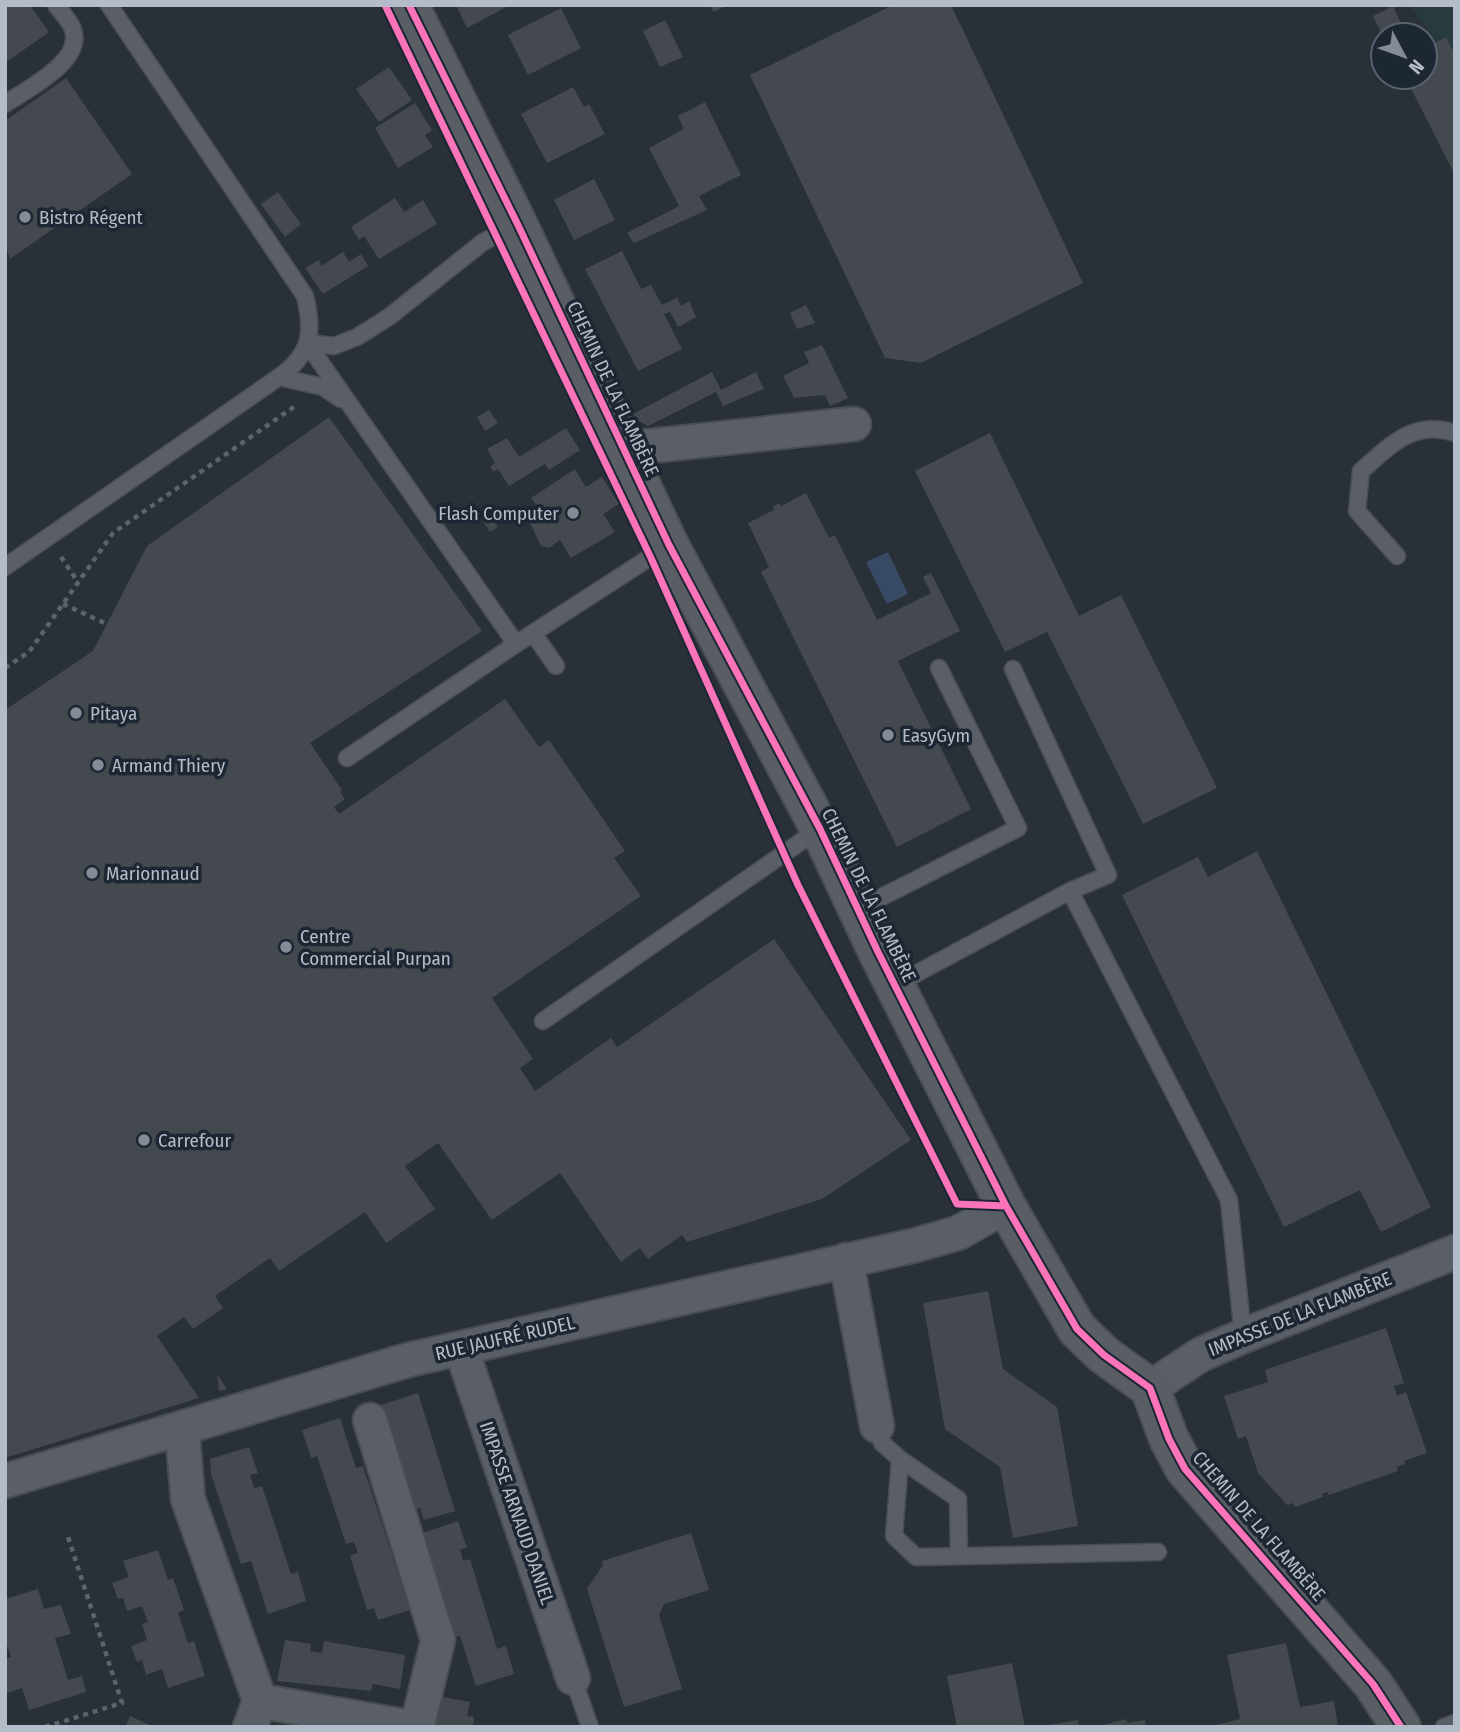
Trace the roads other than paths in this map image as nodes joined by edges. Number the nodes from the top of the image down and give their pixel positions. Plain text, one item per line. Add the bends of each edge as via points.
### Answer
1 (56, 5) edge
2 (109, 5) edge
3 (409, 5) edge
4 (5, 104) edge
5 (518, 225) junction
6 (307, 343) junction
7 (279, 377) junction
8 (348, 404) junction
9 (853, 424) dead end
10 (1455, 433) edge
11 (623, 449) junction
12 (669, 545) junction
13 (1397, 556) dead end
14 (5, 567) edge
15 (533, 633) junction
16 (516, 644) junction
17 (556, 666) dead end
18 (939, 668) dead end
19 (1013, 668) dead end
20 (347, 758) dead end
21 (820, 829) junction
22 (1070, 891) junction
23 (857, 909) junction
24 (895, 985) junction
25 (543, 1021) dead end
26 (1006, 1206) junction
27 (1455, 1252) edge
28 (846, 1260) junction
29 (1243, 1336) junction
30 (461, 1348) junction
31 (1150, 1388) junction
32 (370, 1420) dead end
33 (877, 1426) joint
34 (182, 1428) junction
35 (900, 1459) junction
36 (5, 1481) edge
37 (1157, 1552) dead end
38 (959, 1556) junction
39 (573, 1678) joint
40 (255, 1714) edge
41 (1455, 1723) edge
42 (409, 1727) edge
43 (417, 1727) edge
44 (590, 1727) edge
45 (1401, 1727) edge
46 (1444, 1727) edge

1 - 4 lane via 73,29 75,43 69,58
2 - 6 lane via 305,296 311,322
3 - 5 street, CHEMIN DE LA FLAMBÈRE
5 - 6 lane via 483,242 357,337 334,346
5 - 11 street, CHEMIN DE LA FLAMBÈRE
6 - 7 lane via 297,364
6 - 8 lane
7 - 8 lane via 323,387
7 - 14 lane
8 - 16 lane
9 - 11 street
10 - 13 lane via 1405,433 1361,471 1357,511
11 - 12 street, CHEMIN DE LA FLAMBÈRE
12 - 15 lane
12 - 21 street, CHEMIN DE LA FLAMBÈRE
15 - 16 lane
15 - 17 lane
16 - 20 lane
18 - 23 lane via 1018,828
19 - 22 lane via 1108,875
21 - 23 street, CHEMIN DE LA FLAMBÈRE
21 - 25 lane
22 - 24 lane
22 - 29 lane via 1229,1200
23 - 24 street, CHEMIN DE LA FLAMBÈRE
24 - 26 street, CHEMIN DE LA FLAMBÈRE
26 - 28 street, RUE JAUFRÉ RUDEL via 958,1233
26 - 31 street, CHEMIN DE LA FLAMBÈRE via 1077,1329
27 - 29 street, IMPASSE DE LA FLAMBÈRE
28 - 30 street, RUE JAUFRÉ RUDEL
28 - 33 street
29 - 31 street, IMPASSE DE LA FLAMBÈRE via 1200,1355
30 - 34 street, RUE JAUFRÉ RUDEL
30 - 39 street, IMPASSE ARNAUD DANIEL
31 - 45 street, CHEMIN DE LA FLAMBÈRE via 1185,1469 1373,1684
32 - 43 street via 439,1640
33 - 35 lane via 882,1443
34 - 36 street, RUE JAUFRÉ RUDEL
34 - 40 street via 188,1499
35 - 38 lane via 958,1499
35 - 38 lane via 894,1535 916,1557
37 - 38 lane
39 - 44 lane
40 - 42 street
41 - 46 lane

